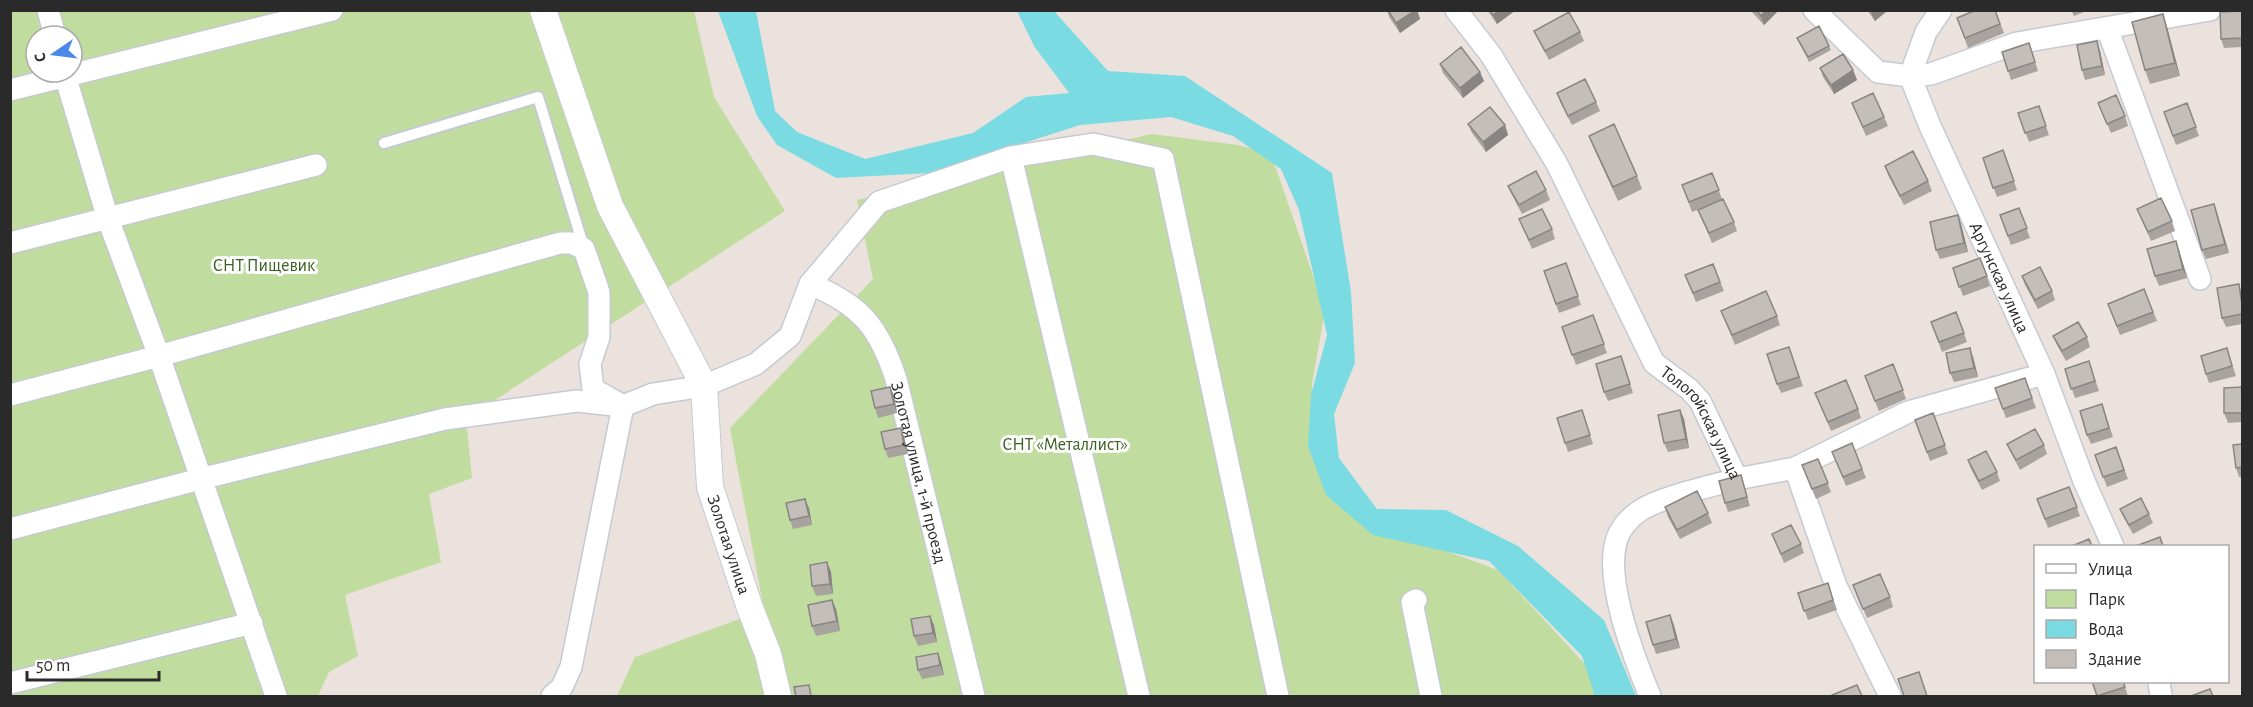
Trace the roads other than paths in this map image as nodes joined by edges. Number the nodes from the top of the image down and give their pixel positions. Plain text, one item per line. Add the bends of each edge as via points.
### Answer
1 (332, 10) edge
2 (543, 10) edge
3 (1456, 10) edge
4 (1814, 10) edge
5 (1941, 10) edge
6 (2210, 10) edge
7 (2107, 28) junction
8 (84, 69) edge
9 (1910, 76) junction
10 (31, 84) edge
11 (68, 84) edge
12 (10, 90) edge
13 (384, 143) dead end
14 (1011, 157) junction
15 (316, 165) dead end
16 (108, 219) junction
17 (10, 243) edge
18 (585, 249) junction
19 (2200, 279) dead end
20 (810, 284) junction
21 (159, 356) junction
22 (2044, 374) junction
23 (704, 386) junction
24 (10, 395) edge
25 (623, 405) junction
26 (1795, 468) junction
27 (200, 479) junction
28 (1737, 479) junction
29 (10, 529) edge
30 (2113, 545) edge
31 (1416, 600) dead end
32 (252, 623) junction
33 (10, 683) edge
34 (276, 696) edge
35 (552, 696) edge
36 (778, 696) edge
37 (974, 696) edge
38 (1139, 696) edge
39 (1278, 696) edge
40 (1431, 696) edge
41 (1650, 696) edge
42 (1890, 696) edge

1 - 8 street
2 - 23 street via 610,206
3 - 28 street, Тологойская улица via 1491,56 1557,164 1654,363 1700,401
4 - 9 street via 1878,72
5 - 9 street via 1926,32
6 - 7 street
7 - 9 street via 2017,43 1931,74
7 - 19 street
9 - 22 street, Аргунская улица
10 - 12 street
11 - 16 street
13 - 18 lane via 538,97
14 - 20 street via 879,202
14 - 38 street
14 - 39 street via 1094,144 1163,159
15 - 16 street
16 - 17 street
16 - 21 street
18 - 21 street via 560,243
18 - 25 street via 599,292 599,337 590,364 593,389
20 - 23 street via 790,336 756,364
20 - 37 street, Золотая улица, 1-й проезд via 852,306 886,348
21 - 24 street
21 - 27 street
22 - 26 street, Тологойская улица via 1908,411
22 - 30 street, Аргунская улица
23 - 25 street via 653,394
23 - 36 street, Золотая улица via 710,488 768,654
25 - 27 street via 577,401 445,419
25 - 35 street via 571,667 562,687
26 - 28 street, Тологойская улица
26 - 42 street via 1836,586
27 - 29 street
27 - 32 street
28 - 41 street via 1643,508 1628,520 1616,541 1615,587 1637,666
31 - 40 street via 1412,602
32 - 33 street
32 - 34 street

